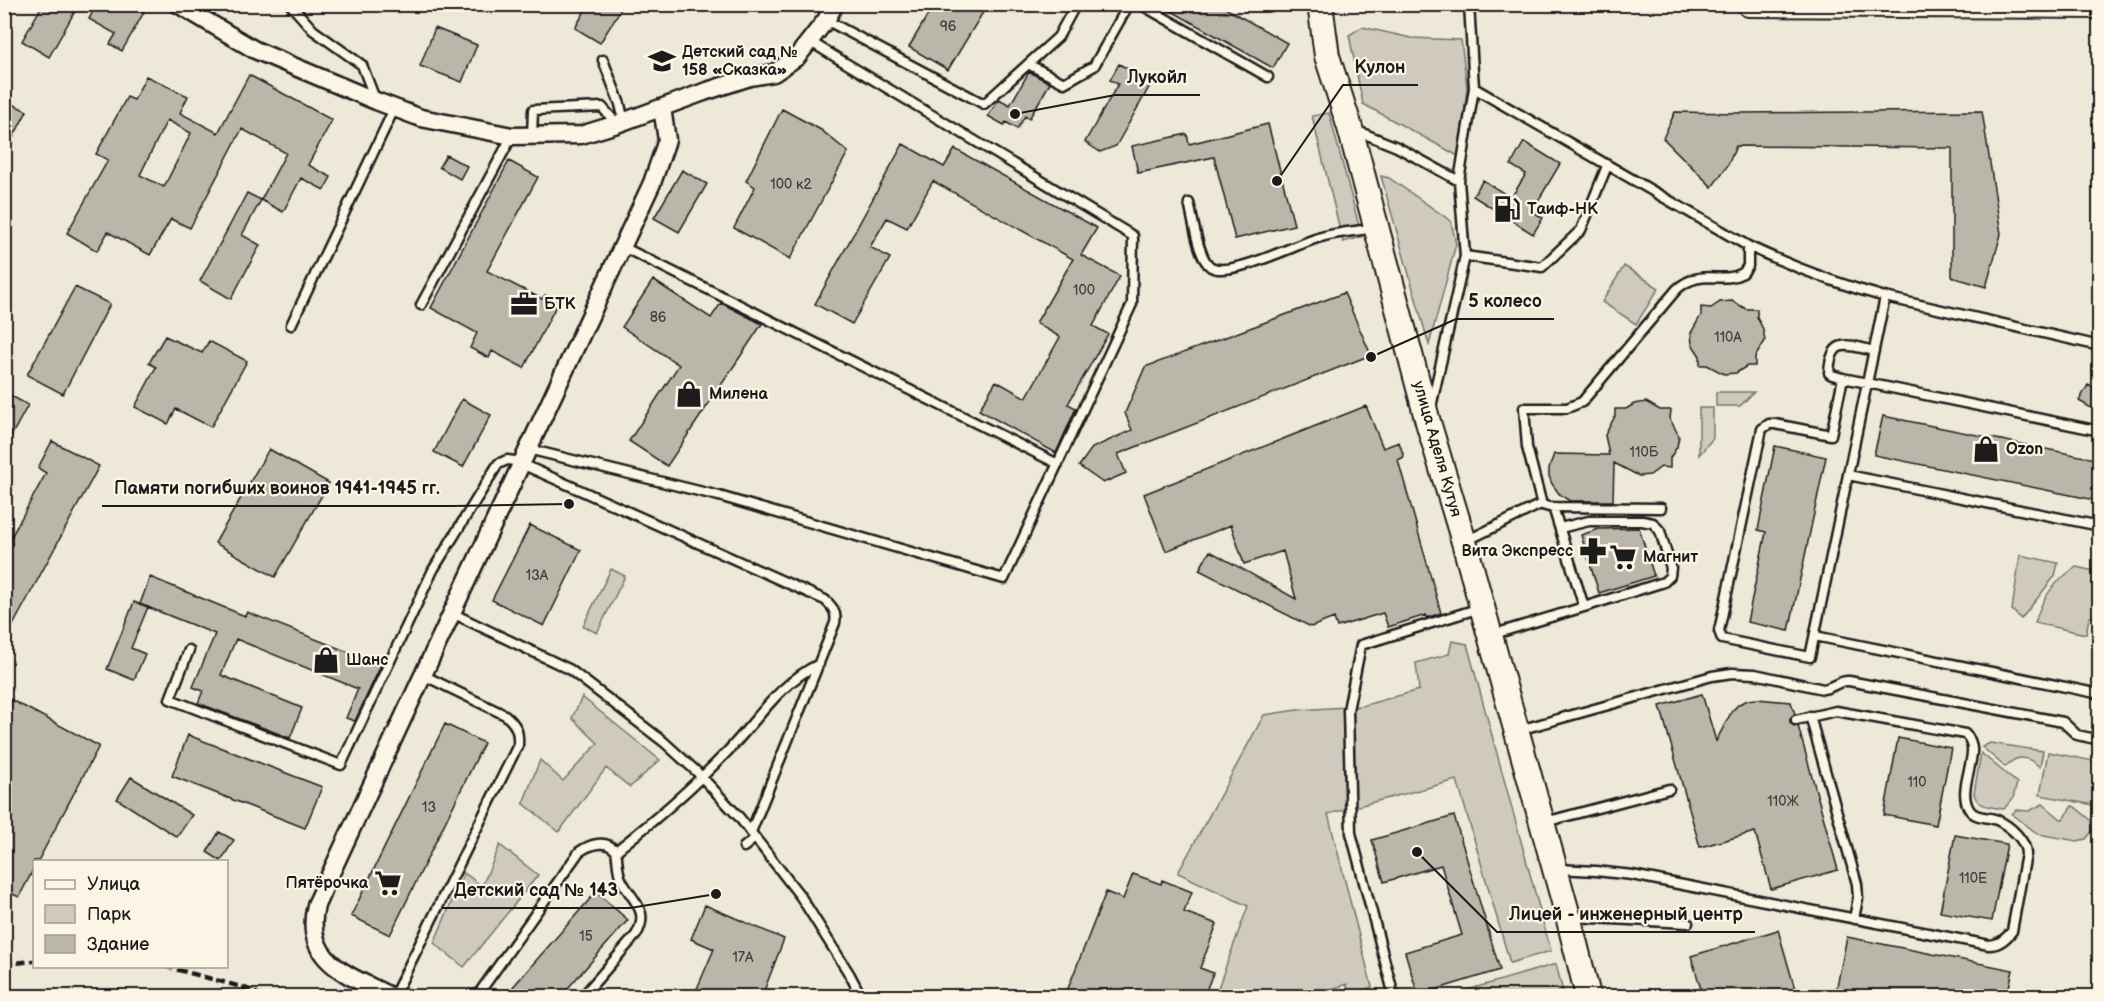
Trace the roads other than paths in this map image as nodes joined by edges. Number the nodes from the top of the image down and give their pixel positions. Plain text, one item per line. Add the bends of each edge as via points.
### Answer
1 (178, 4) edge
2 (290, 4) edge
3 (835, 4) edge
4 (1076, 4) edge
5 (1129, 4) edge
6 (1140, 4) edge
7 (1320, 4) edge
8 (1469, 4) edge
9 (1749, 4) edge
10 (1792, 5) edge
11 (2100, 6) edge
12 (826, 20) junction
13 (809, 41) junction
14 (603, 60) dead end
15 (1028, 64) junction
16 (1268, 77) dead end
17 (1474, 88) junction
18 (376, 101) junction
19 (395, 107) junction
20 (662, 108) junction
21 (621, 123) junction
22 (1350, 128) junction
23 (512, 136) junction
24 (532, 136) junction
25 (1607, 166) junction
26 (1459, 181) junction
27 (1189, 203) dead end
28 (1376, 228) junction
29 (1748, 246) junction
30 (623, 247) junction
31 (1465, 256) junction
32 (1885, 297) junction
33 (421, 305) dead end
34 (291, 325) dead end
35 (2100, 346) edge
36 (1874, 351) junction
37 (1843, 378) junction
38 (1867, 383) junction
39 (1428, 422) junction
40 (2100, 431) edge
41 (525, 457) junction
42 (1058, 464) junction
43 (1848, 475) junction
44 (1542, 504) junction
45 (1553, 507) junction
46 (1661, 508) dead end
47 (2100, 526) edge
48 (1560, 528) junction
49 (1464, 542) junction
50 (1584, 607) junction
51 (1481, 608) junction
52 (452, 613) junction
53 (1489, 636) junction
54 (1815, 636) junction
55 (189, 650) dead end
56 (819, 664) junction
57 (423, 675) junction
58 (2100, 694) edge
59 (1810, 716) junction
60 (1796, 720) dead end
61 (1515, 731) junction
62 (2100, 740) edge
63 (703, 777) junction
64 (1670, 789) dead end
65 (1542, 822) junction
66 (753, 835) junction
67 (744, 847) dead end
68 (616, 851) junction
69 (1555, 869) junction
70 (1568, 916) junction
71 (1854, 919) junction
72 (1689, 923) dead end
73 (392, 996) edge
74 (477, 996) edge
75 (583, 996) edge
76 (861, 996) edge
77 (1394, 996) edge
78 (1588, 996) edge

1 - 18 street via 255,50
2 - 18 lane via 314,30 362,64
3 - 12 street
4 - 15 lane via 1058,37
5 - 15 lane via 1094,66 1064,83
6 - 16 lane
7 - 22 street, улица Аделя Кутуя via 1327,56
8 - 17 lane
9 - 10 street
10 - 11 street
12 - 13 street
12 - 15 lane via 984,104
13 - 20 street via 797,57 774,73 750,77
13 - 42 lane via 1133,236 1132,304
14 - 21 lane
17 - 25 lane
17 - 26 lane
18 - 19 street
19 - 23 street via 421,118
19 - 34 lane
20 - 21 street
20 - 30 street via 667,140
21 - 24 street via 581,135
21 - 24 lane via 602,107 533,110
22 - 26 lane via 1397,147
22 - 28 street, улица Аделя Кутуя
23 - 24 street
23 - 33 lane
25 - 29 lane
25 - 31 lane via 1581,230 1542,267
26 - 31 lane
27 - 28 lane via 1203,258 1211,267 1221,269 1237,268 1321,236
28 - 39 street, улица Аделя Кутуя
29 - 32 lane via 1822,278
29 - 44 lane via 1748,266 1743,273 1698,277 1683,284 1582,402 1567,408 1524,408 1527,447
30 - 41 street
30 - 42 lane
31 - 39 lane
32 - 35 lane
32 - 36 lane
36 - 37 lane via 1838,347 1829,372
36 - 38 lane
37 - 38 lane
37 - 54 lane via 1831,435 1775,424 1762,429 1719,631 1724,639 1810,657
38 - 40 lane
38 - 43 lane
39 - 49 street, улица Аделя Кутуя
41 - 42 lane via 719,496 1004,579
41 - 52 street
41 - 55 lane via 498,464 440,557 341,765 170,699
41 - 56 lane via 825,600 836,618
43 - 47 lane
43 - 54 lane
44 - 45 lane
44 - 49 lane
45 - 46 lane
45 - 48 lane
48 - 50 lane
48 - 50 lane via 1589,521 1648,521 1656,526 1663,540 1671,572 1664,582
49 - 51 street, улица Аделя Кутуя
50 - 53 lane
51 - 53 street, улица Аделя Кутуя
51 - 77 lane via 1361,645 1348,711 1352,833
52 - 57 street
52 - 63 lane via 569,669
53 - 61 street, улица Аделя Кутуя
54 - 58 lane
56 - 63 lane via 790,681
56 - 66 lane
57 - 73 street via 316,905 313,919 313,935 326,960
57 - 73 lane via 505,715 519,735 518,744
59 - 60 lane
59 - 71 lane via 1857,884
59 - 71 lane via 1836,711 1965,734 1972,746 1965,791 1967,805 1974,815 2006,825 2026,849 2012,931 1995,945
61 - 62 lane via 1705,678 1744,673 1823,689 1849,681 2063,722 2077,735
61 - 65 street, улица Аделя Кутуя
63 - 66 lane
63 - 68 lane
64 - 65 lane
65 - 69 street, улица Аделя Кутуя
66 - 67 lane
66 - 76 lane via 806,906
68 - 74 lane via 612,846 594,844 579,852
68 - 75 lane via 620,878 641,913 641,927
69 - 70 street, улица Аделя Кутуя
69 - 71 lane via 1619,873
70 - 72 lane
70 - 78 street, улица Аделя Кутуя

